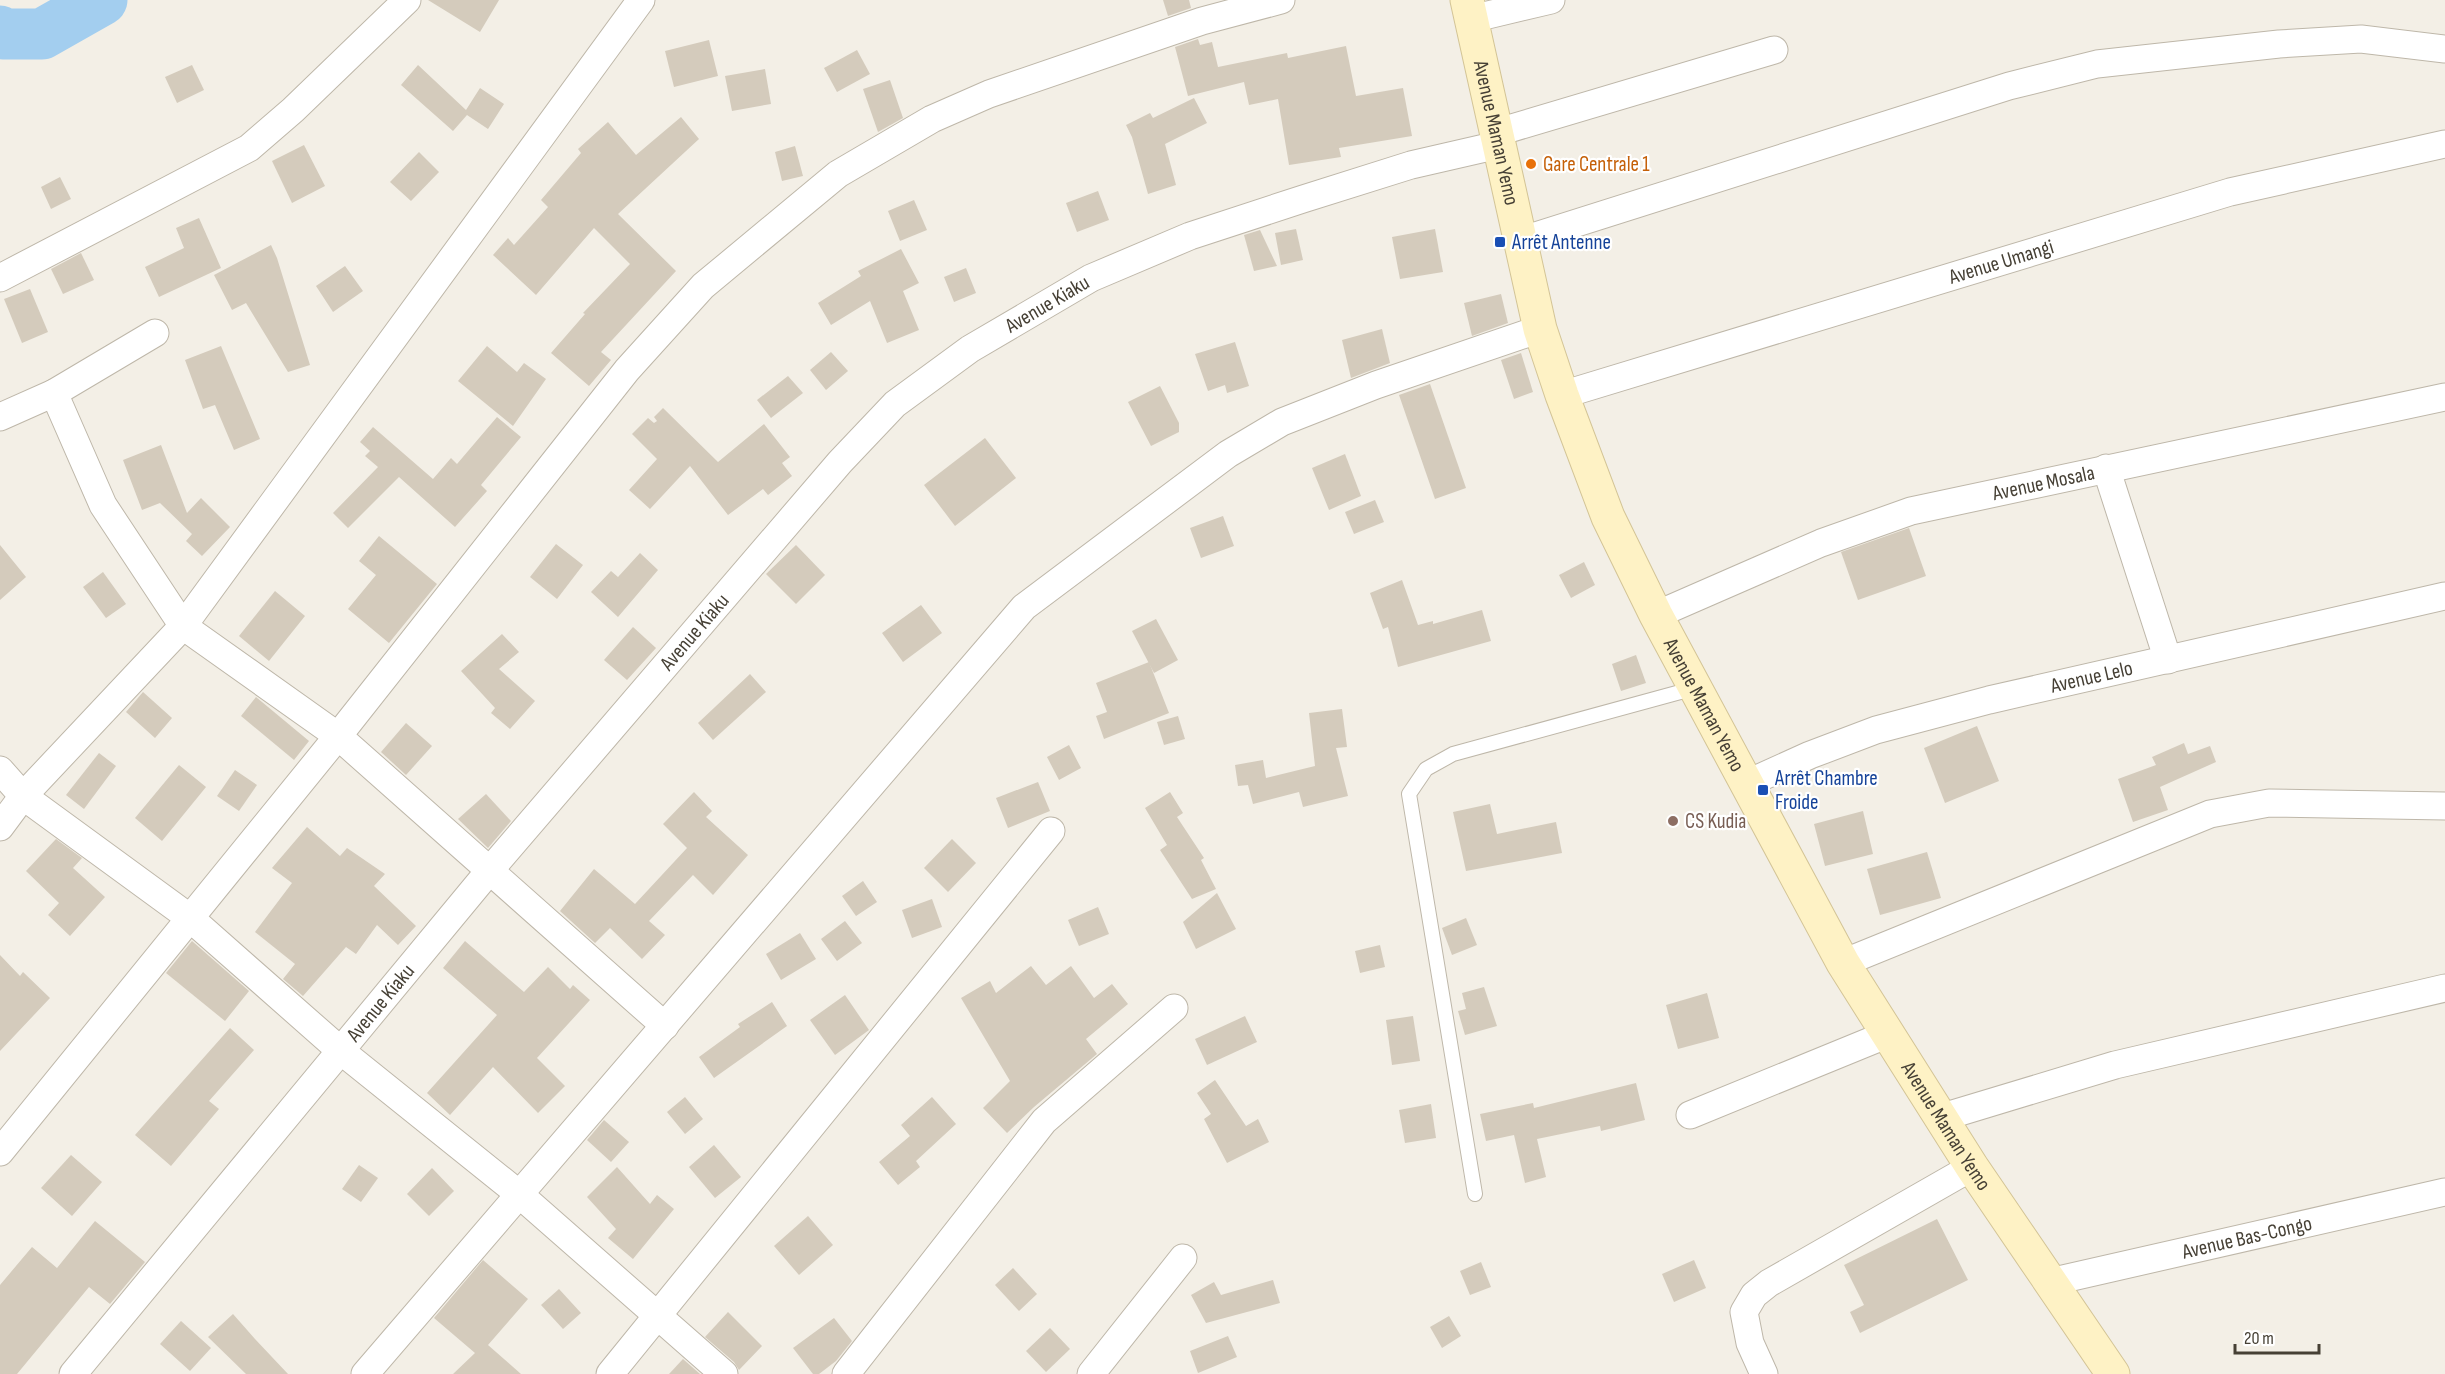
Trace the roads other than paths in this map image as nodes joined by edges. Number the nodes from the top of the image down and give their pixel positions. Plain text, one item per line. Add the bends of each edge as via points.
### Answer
1 (407, 0) edge
2 (641, 0) edge
3 (1281, 0) edge
4 (1551, 0) edge
5 (1469, 10) edge
6 (2445, 49) edge
7 (1774, 50) dead end
8 (1496, 139) junction
9 (2445, 144) edge
10 (1520, 241) junction
11 (0, 278) edge
12 (1540, 329) junction
13 (155, 333) dead end
14 (54, 393) junction
15 (1562, 395) junction
16 (2445, 397) edge
17 (0, 417) edge
18 (2106, 468) junction
19 (2445, 596) edge
20 (1656, 615) junction
21 (183, 626) junction
22 (2168, 660) junction
23 (1695, 688) junction
24 (338, 736) junction
25 (0, 770) edge
26 (1746, 784) junction
27 (23, 796) junction
28 (2445, 806) edge
29 (0, 826) edge
30 (1051, 831) dead end
31 (490, 870) junction
32 (190, 918) junction
33 (1843, 963) junction
34 (2445, 988) edge
35 (1174, 1008) dead end
36 (665, 1026) junction
37 (1888, 1034) junction
38 (341, 1051) junction
39 (1690, 1115) dead end
40 (1943, 1117) junction
41 (0, 1152) edge
42 (1972, 1167) junction
43 (2445, 1192) edge
44 (519, 1194) junction
45 (1475, 1194) dead end
46 (1183, 1258) dead end
47 (2050, 1282) junction
48 (657, 1317) junction
49 (73, 1374) edge
50 (365, 1374) edge
51 (610, 1374) edge
52 (724, 1374) edge
53 (846, 1374) edge
54 (1091, 1374) edge
55 (1764, 1374) edge
56 (2113, 1374) edge

1 - 11 street via 249,148
2 - 21 street
3 - 24 street via 1202,21 989,94 932,119 838,174 703,286 627,370
4 - 5 street
5 - 8 street, Avenue Maman Yemo
6 - 10 street via 2361,39 2097,64 2009,86
7 - 8 street, Avenue Kiaku
8 - 10 street, Avenue Maman Yemo
8 - 31 street, Avenue Kiaku via 1191,236 1091,278 970,350 895,404 840,462
9 - 15 street, Avenue Umangi via 2230,192
10 - 12 street, Avenue Maman Yemo
12 - 15 street, Avenue Maman Yemo
12 - 36 street via 1282,422 1228,454 1024,607
13 - 14 street
14 - 17 street
14 - 21 street via 103,505
15 - 20 street, Avenue Maman Yemo via 1608,518
16 - 18 street, Avenue Mosala
18 - 20 street, Avenue Mosala via 1911,511 1821,543
18 - 22 street
19 - 22 street, Avenue Lelo
20 - 23 street, Avenue Maman Yemo
21 - 24 street
21 - 27 street
22 - 26 street, Avenue Lelo via 1876,730
23 - 26 street, Avenue Maman Yemo
23 - 45 lane via 1453,753 1426,769 1409,794
24 - 31 street
24 - 32 street
25 - 27 street
26 - 33 street, Avenue Maman Yemo
27 - 29 street
27 - 32 street
28 - 33 street via 2269,803 2210,814
30 - 48 street
31 - 36 street
31 - 38 street, Avenue Kiaku
32 - 38 street
32 - 41 street
33 - 37 street, Avenue Maman Yemo
34 - 40 street via 2115,1065
35 - 53 street via 1044,1121
36 - 44 street
37 - 39 street
37 - 40 street, Avenue Maman Yemo
38 - 44 street
38 - 49 street, Avenue Kiaku
40 - 42 street, Avenue Maman Yemo
42 - 47 street, Avenue Maman Yemo
42 - 55 street via 1754,1295 1744,1312 1750,1343
43 - 47 street, Avenue Bas-Congo
44 - 48 street
44 - 50 street
46 - 54 street
47 - 56 street, Avenue Maman Yemo
48 - 51 street
48 - 52 street

